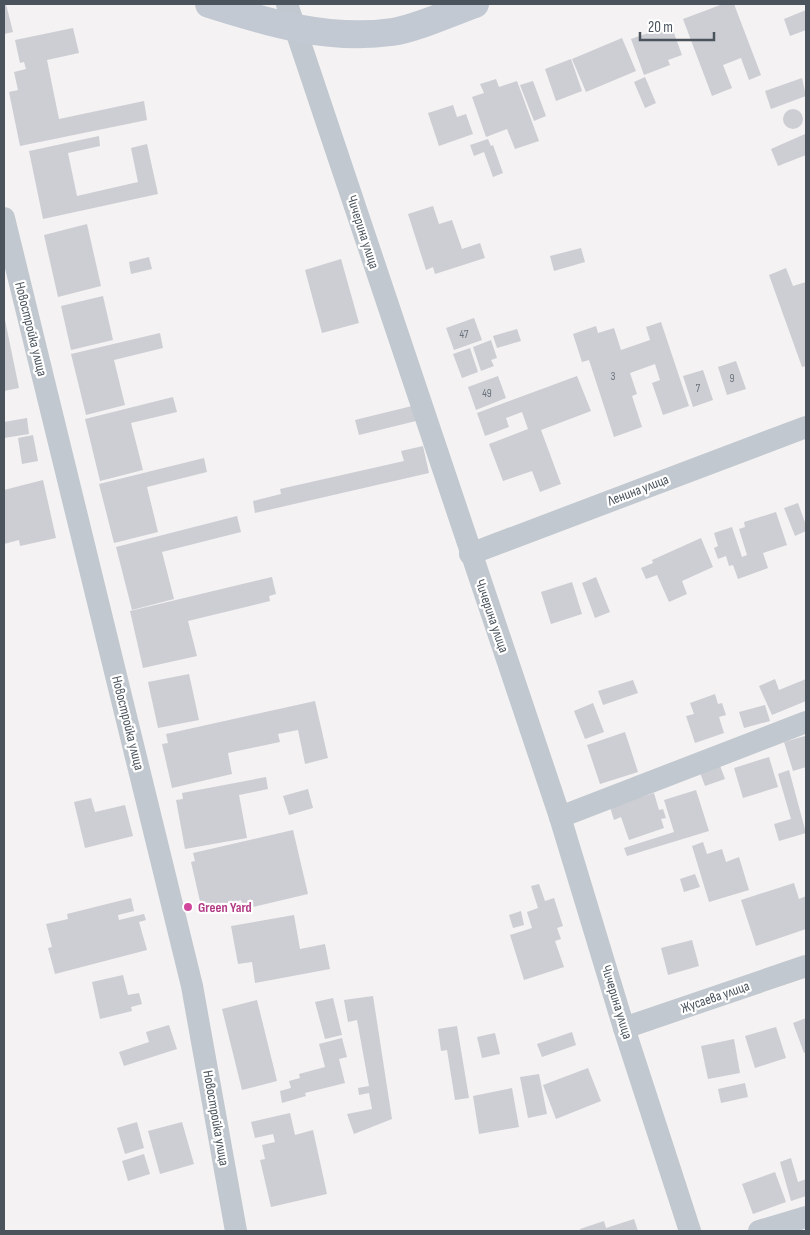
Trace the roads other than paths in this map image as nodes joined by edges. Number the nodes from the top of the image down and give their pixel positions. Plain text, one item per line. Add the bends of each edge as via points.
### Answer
1 (210, 4) edge
2 (475, 4) edge
3 (291, 16) edge
4 (4, 218) edge
5 (806, 427) edge
6 (470, 554) junction
7 (806, 722) edge
8 (560, 817) junction
9 (806, 966) edge
10 (624, 1028) junction
11 (806, 1217) edge
12 (236, 1231) edge
13 (690, 1231) edge
14 (759, 1231) edge

1 - 3 street via 271,23
2 - 3 street via 393,32 327,34
3 - 6 street, Чичерина улица
4 - 12 street, Новостройка улица via 192,986
5 - 6 street, Ленина улица
6 - 8 street, Чичерина улица
7 - 8 street
8 - 10 street, Чичерина улица
9 - 10 street, Жусаева улица
10 - 13 street, Чичерина улица
11 - 14 street

